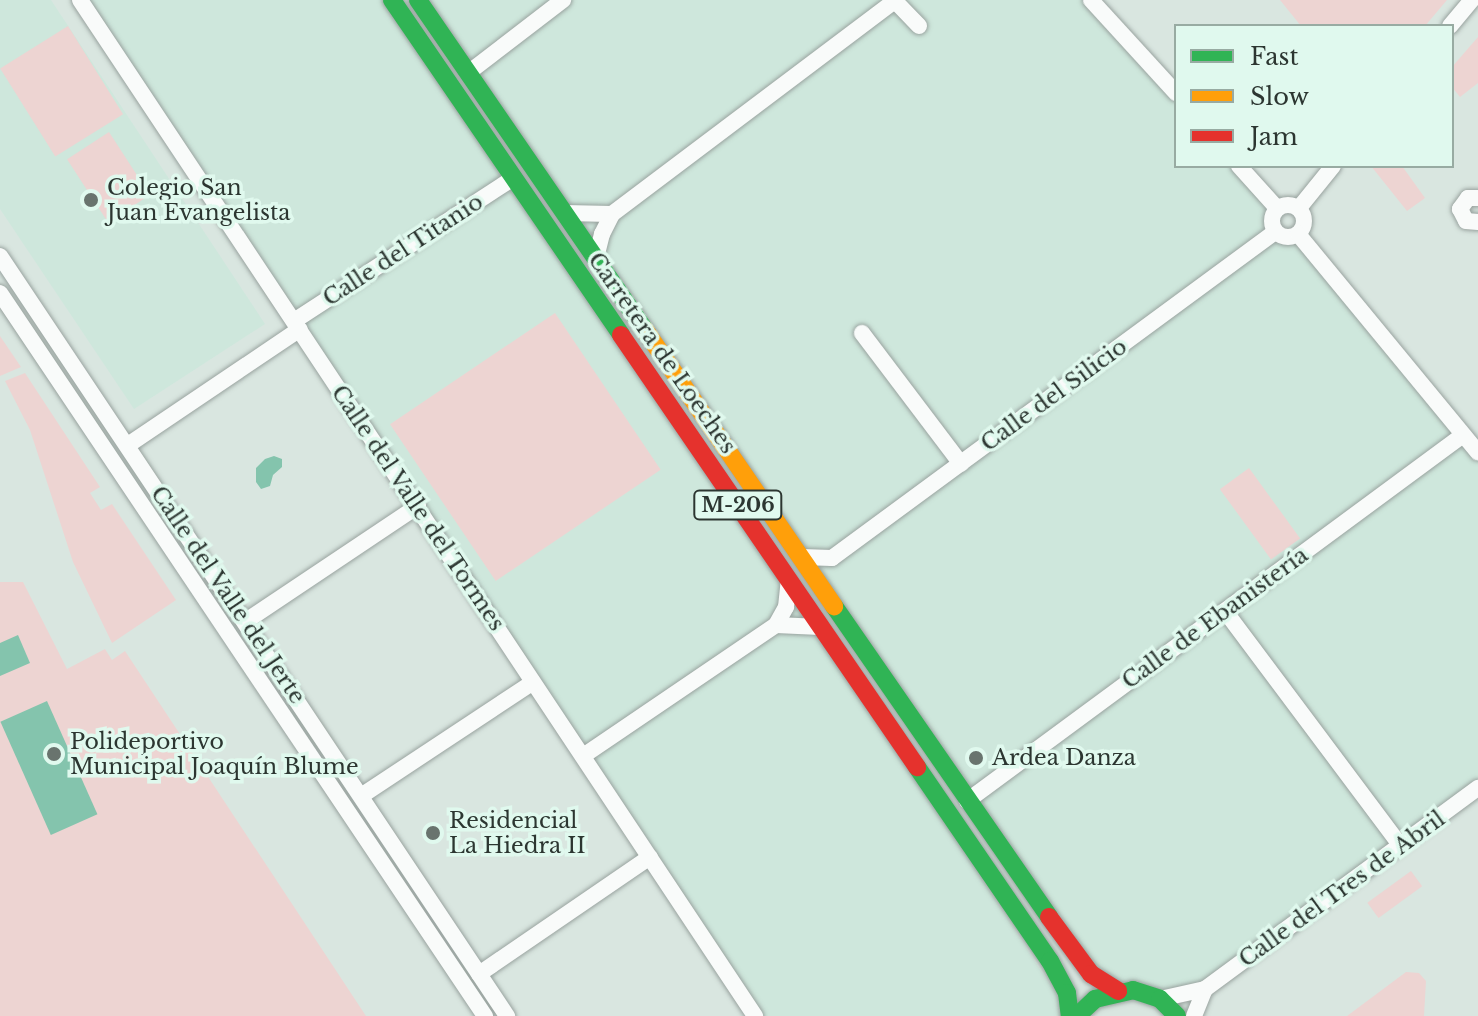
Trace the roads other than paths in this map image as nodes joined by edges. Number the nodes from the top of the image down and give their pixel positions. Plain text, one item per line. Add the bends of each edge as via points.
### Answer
1 (80, 0) edge
2 (392, 0) edge
3 (418, 0) edge
4 (563, 0) edge
5 (894, 0) edge
6 (1091, 0) edge
7 (1472, 0) edge
8 (1452, 24) edge
9 (919, 26) dead end
10 (468, 73) junction
11 (1174, 91) edge
12 (1241, 168) edge
13 (1331, 168) edge
14 (512, 179) junction
15 (1478, 198) edge
16 (1277, 208) junction
17 (1299, 208) junction
18 (565, 213) junction
19 (612, 214) junction
20 (1476, 228) edge
21 (1275, 232) junction
22 (1298, 234) junction
23 (0, 256) edge
24 (596, 258) junction
25 (0, 293) edge
26 (297, 325) junction
27 (862, 333) dead end
28 (1463, 435) junction
29 (128, 445) junction
30 (1478, 452) edge
31 (961, 464) junction
32 (418, 506) junction
33 (802, 557) junction
34 (832, 558) junction
35 (789, 580) junction
36 (826, 589) junction
37 (1225, 611) junction
38 (246, 621) junction
39 (776, 625) junction
40 (820, 627) junction
41 (533, 682) junction
42 (583, 756) junction
43 (1478, 788) edge
44 (361, 796) junction
45 (967, 801) junction
46 (1400, 845) junction
47 (650, 857) junction
48 (479, 974) junction
49 (1205, 989) junction
50 (1118, 991) junction
51 (1160, 999) junction
52 (485, 1016) edge
53 (507, 1016) edge
54 (755, 1016) edge
55 (1070, 1016) edge
56 (1077, 1016) edge
57 (1177, 1016) edge
58 (1194, 1016) edge

1 - 26 street, Calle del Valle del Tormes
2 - 14 main road, Carretera de Loeches / M-206
3 - 10 main road, Carretera de Loeches / M-206
4 - 10 street
5 - 9 street
5 - 19 street
6 - 11 street
7 - 8 street
10 - 18 main road, Carretera de Loeches / M-206
12 - 16 street
13 - 17 street
14 - 26 street, Calle del Titanio
14 - 35 main road, Carretera de Loeches / M-206
15 - 20 street via 1468,198 1460,209
16 - 17 street
16 - 21 street via 1272,216
17 - 22 street via 1304,217
18 - 19 street
18 - 24 main road, Carretera de Loeches / M-206
19 - 24 street
21 - 22 street
21 - 31 street, Calle del Silicio
22 - 28 street
23 - 29 street, Calle del Valle del Jerte
24 - 33 main road, Carretera de Loeches / M-206
25 - 52 street, Calle del Valle del Jerte
26 - 29 street, Calle del Titanio
26 - 32 street, Calle del Valle del Tormes
27 - 31 street
28 - 30 street
28 - 37 street, Calle de Ebanistería
29 - 38 street, Calle del Valle del Jerte
31 - 34 street, Calle del Silicio
32 - 38 street
32 - 41 street, Calle del Valle del Tormes
33 - 34 street
33 - 36 main road, Carretera de Loeches / M-206
34 - 36 street
35 - 39 street via 786,607
35 - 40 main road, Carretera de Loeches / M-206
36 - 45 main road, Carretera de Loeches / M-206
37 - 45 street, Calle de Ebanistería
37 - 46 street
38 - 44 street, Calle del Valle del Jerte
39 - 40 street
39 - 42 street
40 - 55 main road, Carretera de Loeches / M-206 via 1050,961 1067,993
41 - 42 street, Calle del Valle del Tormes
41 - 44 street
42 - 47 street, Calle del Valle del Tormes
43 - 46 street, Calle del Tres de Abril
44 - 48 street, Calle del Valle del Jerte
45 - 50 main road, Carretera de Loeches / M-206 via 1076,956 1091,974
46 - 49 street, Calle del Tres de Abril
47 - 48 street
47 - 54 street, Calle del Valle del Tormes
48 - 53 street, Calle del Valle del Jerte
49 - 51 street, Calle del Tres de Abril
49 - 58 street
50 - 51 main road, M-206
50 - 56 main road via 1095,999
51 - 57 main road

